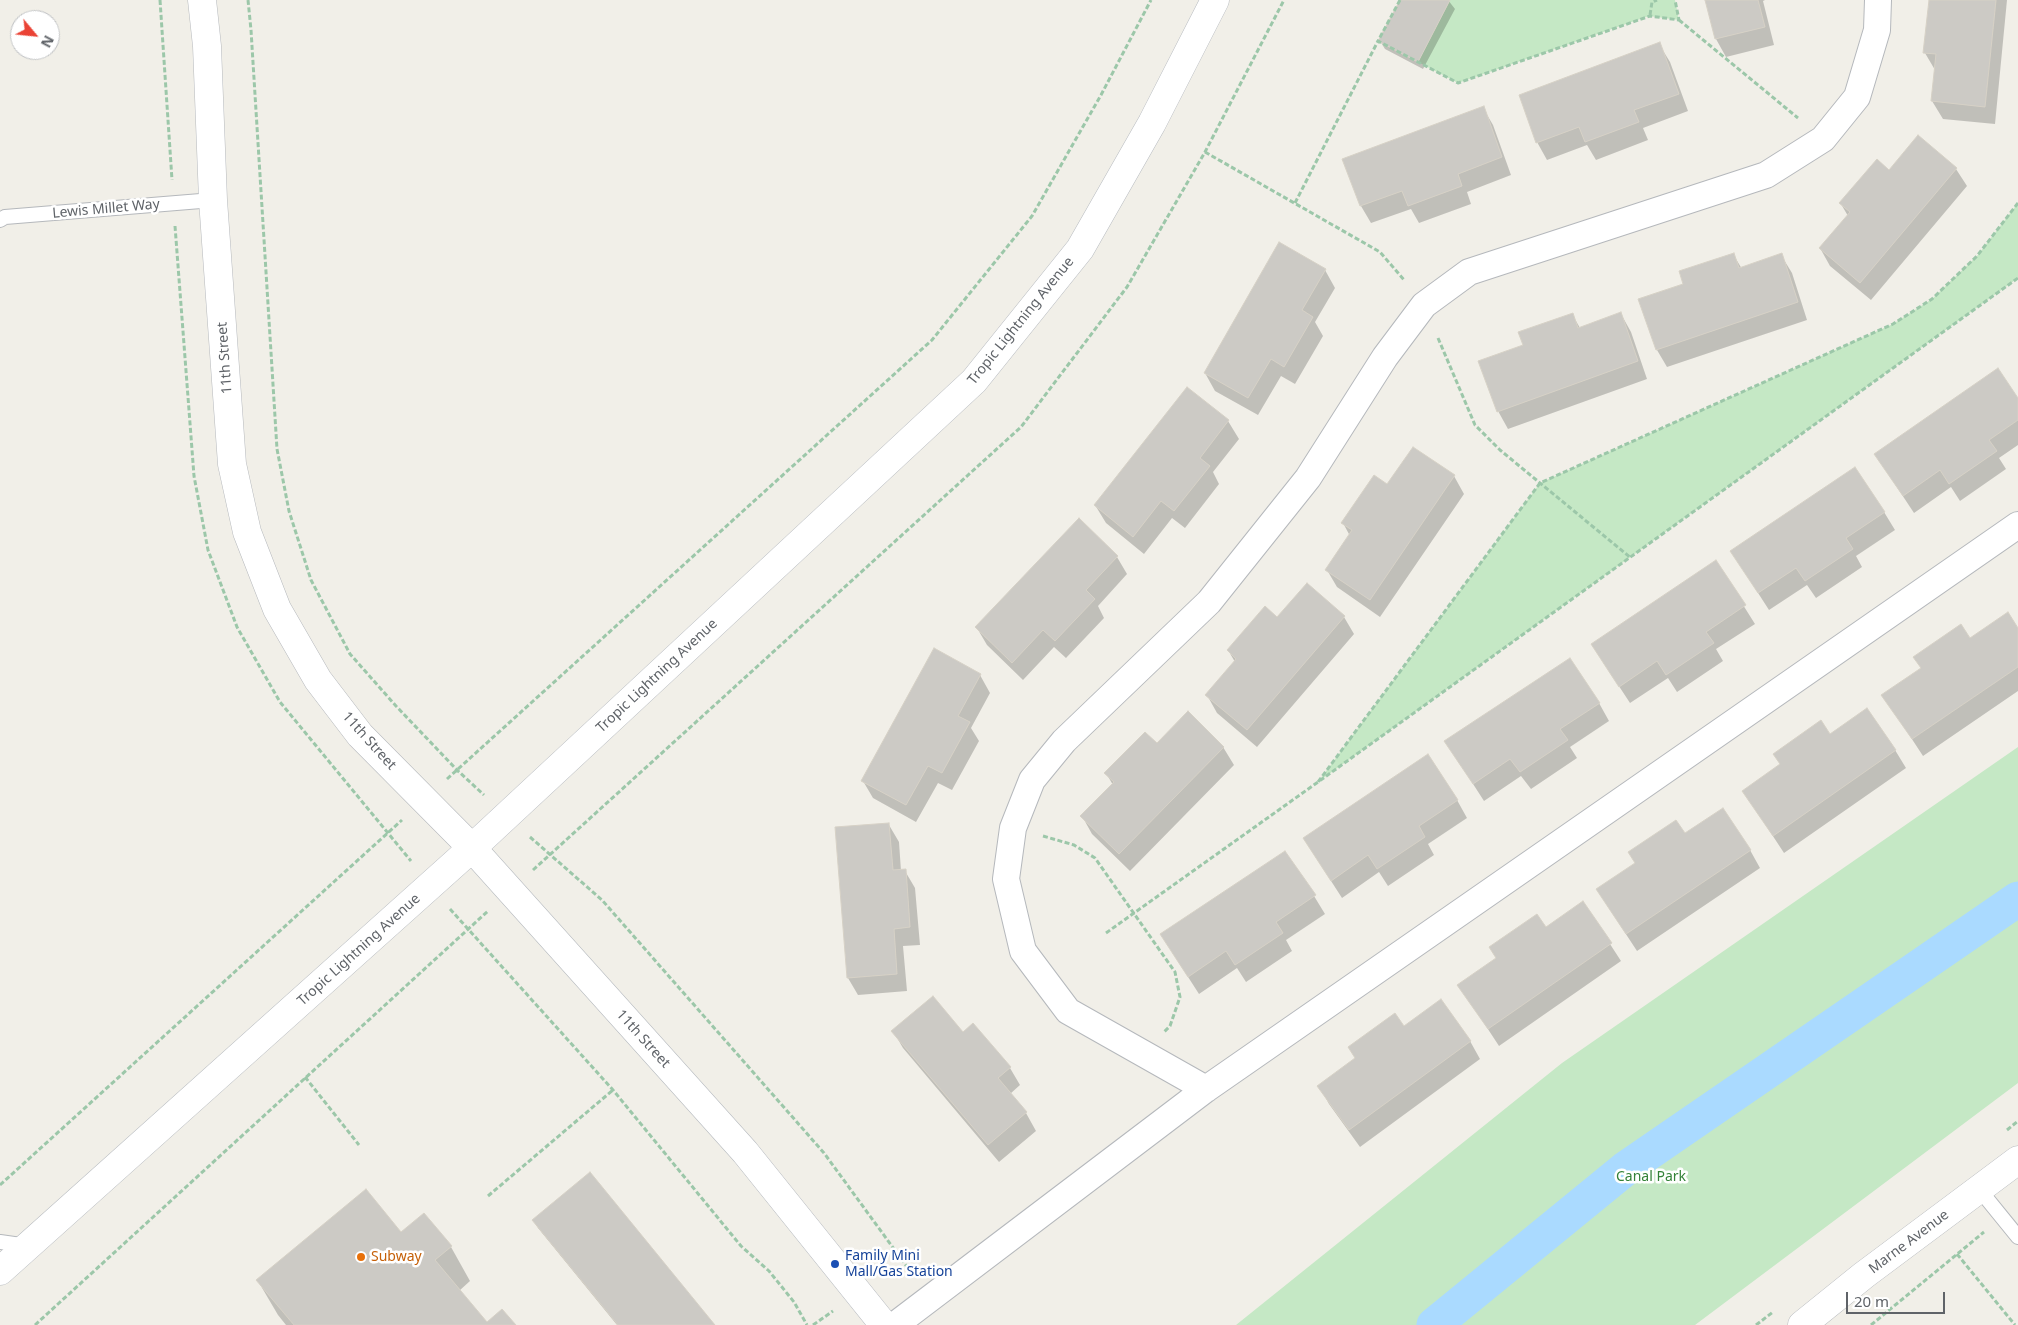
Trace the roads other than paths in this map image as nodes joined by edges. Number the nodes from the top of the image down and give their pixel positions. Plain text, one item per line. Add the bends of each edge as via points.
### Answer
1 (202, 0) edge
2 (1215, 0) edge
3 (1878, 0) edge
4 (213, 200) junction
5 (0, 220) edge
6 (2018, 525) edge
7 (472, 848) junction
8 (1206, 1089) junction
9 (2018, 1160) edge
10 (1979, 1189) junction
11 (2018, 1237) edge
12 (0, 1242) edge
13 (29, 1246) junction
14 (0, 1271) edge
15 (884, 1325) edge
16 (895, 1325) edge
17 (1802, 1325) edge

1 - 4 main road, 11th Street
2 - 7 main road, Tropic Lightning Avenue via 1152,123 1080,249 974,381
3 - 8 street via 1877,30 1857,97 1823,139 1766,175 1469,272 1424,305 1385,357 1308,478 1209,602 1064,741 1032,780 1013,828 1006,879 1023,950 1068,1011
4 - 5 lane, Lewis Millet Way via 5,217
4 - 7 main road, 11th Street via 232,464 247,532 277,609 318,680 360,735
6 - 8 street
7 - 13 main road, Tropic Lightning Avenue
7 - 15 main road, 11th Street via 745,1152
8 - 16 street
9 - 10 main road, Marne Avenue
10 - 11 lane
10 - 17 main road, Marne Avenue
12 - 13 lane
13 - 14 main road, Tropic Lightning Avenue

